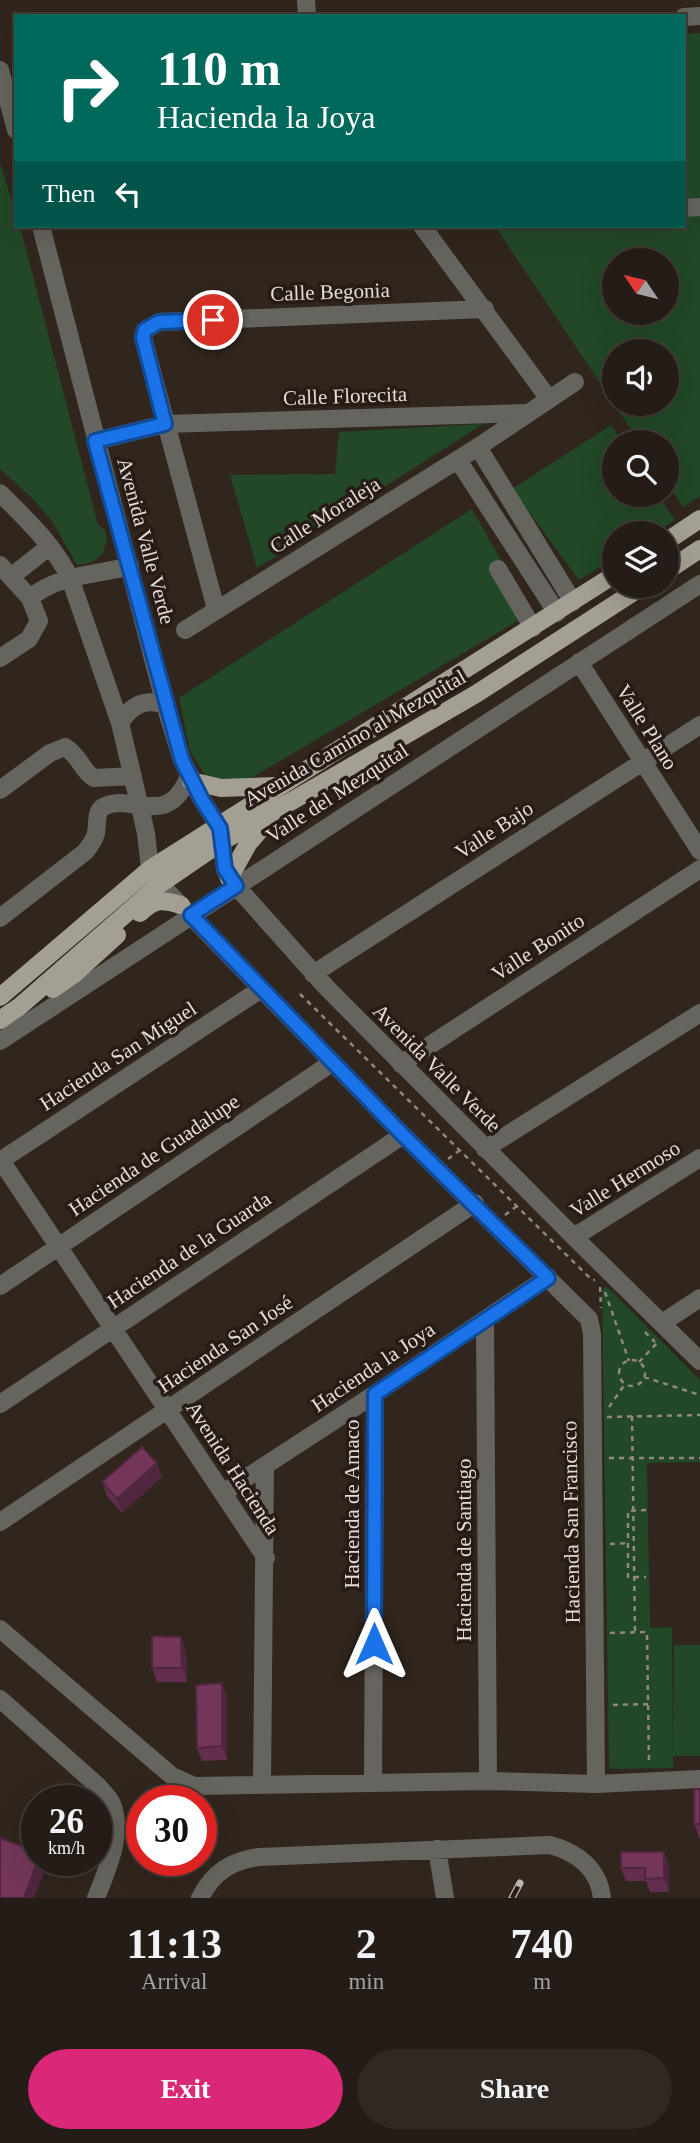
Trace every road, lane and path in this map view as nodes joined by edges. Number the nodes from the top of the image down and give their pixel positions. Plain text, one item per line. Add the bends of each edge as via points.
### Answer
1 (1, 77) edge
2 (14, 122) edge
3 (42, 228) edge
4 (424, 228) edge
5 (485, 309) junction
6 (575, 382) dead end
7 (549, 399) junction
8 (526, 413) junction
9 (165, 424) junction
10 (95, 441) junction
11 (478, 447) junction
12 (458, 460) junction
13 (0, 493) edge
14 (517, 509) junction
15 (700, 519) edge
16 (496, 521) junction
17 (679, 533) edge
18 (50, 545) junction
19 (700, 550) edge
20 (679, 563) edge
21 (130, 566) junction
22 (498, 569) dead end
23 (6, 570) edge
24 (70, 578) junction
25 (602, 583) edge
26 (700, 584) edge
27 (30, 598) junction
28 (625, 598) edge
29 (573, 602) junction
30 (216, 608) junction
31 (557, 613) junction
32 (597, 616) junction
33 (574, 623) junction
34 (533, 628) junction
35 (185, 630) dead end
36 (560, 639) junction
37 (0, 658) edge
38 (579, 662) junction
39 (165, 705) junction
40 (120, 723) junction
41 (700, 725) edge
42 (642, 763) junction
43 (133, 776) junction
44 (190, 779) junction
45 (279, 786) junction
46 (0, 790) edge
47 (284, 805) junction
48 (139, 806) junction
49 (220, 833) junction
50 (700, 851) edge
51 (700, 869) edge
52 (155, 876) junction
53 (233, 882) junction
54 (186, 910) junction
55 (0, 918) edge
56 (313, 974) junction
57 (261, 989) junction
58 (300, 994) dead end
59 (0, 997) edge
60 (19, 1007) junction
61 (700, 1013) edge
62 (0, 1020) edge
63 (0, 1041) edge
64 (333, 1062) junction
65 (401, 1064) junction
66 (383, 1076) junction
67 (403, 1135) junction
68 (480, 1144) junction
69 (459, 1151) junction
70 (700, 1158) edge
71 (0, 1160) edge
72 (437, 1167) junction
73 (531, 1195) junction
74 (475, 1203) junction
75 (516, 1206) junction
76 (494, 1223) junction
77 (573, 1237) junction
78 (58, 1248) junction
79 (587, 1250) junction
80 (572, 1261) junction
81 (548, 1278) junction
82 (0, 1286) edge
83 (700, 1298) edge
84 (485, 1320) junction
85 (662, 1323) junction
86 (113, 1328) junction
87 (657, 1343) dead end
88 (629, 1361) junction
89 (700, 1361) edge
90 (639, 1362) junction
91 (644, 1377) junction
92 (625, 1384) junction
93 (375, 1394) junction
94 (700, 1395) edge
95 (0, 1404) edge
96 (168, 1410) junction
97 (700, 1415) edge
98 (632, 1416) junction
99 (603, 1458) dead end
100 (633, 1458) junction
101 (700, 1458) edge
102 (265, 1466) junction
103 (223, 1493) junction
104 (646, 1510) dead end
105 (634, 1511) junction
106 (0, 1522) edge
107 (628, 1543) junction
108 (604, 1545) dead end
109 (266, 1558) junction
110 (634, 1577) junction
111 (646, 1577) dead end
112 (0, 1629) edge
113 (605, 1633) dead end
114 (635, 1633) junction
115 (0, 1699) edge
116 (648, 1704) junction
117 (606, 1705) dead end
118 (649, 1771) dead end
119 (700, 1779) edge
120 (488, 1781) junction
121 (373, 1783) junction
122 (262, 1784) junction
123 (596, 1784) junction
124 (437, 1849) junction
125 (96, 1898) edge
126 (200, 1898) edge
127 (445, 1898) edge
128 (602, 1898) edge

1 - 2 street
3 - 10 street, Avenida Valle Verde
4 - 5 street
5 - 7 street
5 - 9 street, Calle Begonia via 159,322 145,330 143,338
6 - 7 street, Calle Moraleja
7 - 8 street, Calle Moraleja
8 - 9 street, Calle Florecita
8 - 11 street, Calle Moraleja
9 - 10 street, Calle Florecita
9 - 30 street
10 - 21 street, Avenida Valle Verde
11 - 12 street, Calle Moraleja
11 - 14 street
12 - 16 street
12 - 30 street, Calle Moraleja
13 - 18 street
14 - 16 street
14 - 29 street
15 - 17 main road
16 - 31 street
18 - 23 street
18 - 24 street
19 - 20 main road
21 - 24 street
21 - 39 street, Avenida Valle Verde
22 - 34 street
23 - 27 street
24 - 27 street
24 - 40 street
25 - 29 main road, Avenida Camino al Mezquital
26 - 38 street, Valle del Mezquital
27 - 37 street via 39,621 35,632
28 - 32 main road, Avenida Camino al Mezquital
29 - 31 main road, Avenida Camino al Mezquital
29 - 33 main road
30 - 35 street, Calle Moraleja
31 - 33 main road
31 - 34 main road, Avenida Camino al Mezquital
32 - 33 main road
32 - 36 main road, Avenida Camino al Mezquital
33 - 36 main road
34 - 45 main road, Avenida Camino al Mezquital
36 - 47 main road, Avenida Camino al Mezquital via 417,730
38 - 42 street, Valle Plano
38 - 53 street, Valle del Mezquital
39 - 40 street via 144,702 129,710
39 - 44 street, Avenida Valle Verde
40 - 43 street
41 - 42 street, Valle Bajo
42 - 50 street, Valle Plano
42 - 56 street, Valle Bajo
43 - 46 street via 94,778 65,747
43 - 48 street
44 - 45 main road via 221,788
44 - 48 street via 175,798 157,806
44 - 49 street, Avenida Valle Verde
45 - 49 main road, Avenida Camino al Mezquital
47 - 49 main road, Avenida Camino al Mezquital
47 - 53 main road via 240,856
48 - 52 street
48 - 55 street via 103,807 93,842 85,852
49 - 52 main road, Avenida Camino al Mezquital
49 - 53 street, Avenida Valle Verde via 225,869
51 - 65 street, Valle Bonito
52 - 54 street
52 - 59 main road, Avenida Camino al Mezquital
52 - 60 main road, Avenida Camino al Mezquital
53 - 54 street, Valle del Mezquital
53 - 56 street, Avenida Valle Verde
54 - 57 street
54 - 60 main road via 161,900 150,904 72,975
54 - 63 street, Valle del Mezquital
56 - 65 street, Avenida Valle Verde
57 - 64 street
57 - 71 street, Hacienda San Miguel
58 - 66 path
60 - 62 main road, Avenida Camino al Mezquital
61 - 68 street
64 - 67 street
64 - 78 street, Hacienda de Guadalupe
65 - 66 path
65 - 68 street, Avenida Valle Verde
66 - 69 path
67 - 72 street
67 - 86 street, Hacienda de la Guarda
68 - 69 path
68 - 73 street, Avenida Valle Verde
69 - 72 path
69 - 75 path
70 - 77 street, Valle Hermoso
71 - 78 street, Avenida Hacienda
72 - 74 street
73 - 75 path
73 - 77 street, Avenida Valle Verde
74 - 76 street
74 - 96 street, Hacienda San José
75 - 76 path
75 - 80 path
76 - 81 street
77 - 79 street, Avenida Valle Verde
78 - 82 street, Hacienda de Guadalupe
78 - 86 street, Avenida Hacienda
79 - 80 path
79 - 85 street, Avenida Valle Verde
80 - 81 path
80 - 88 path via 592,1280 600,1279
81 - 84 street, Hacienda la Joya
81 - 123 street, Hacienda San Francisco via 589,1319 592,1334
83 - 85 street
84 - 93 street, Hacienda la Joya
84 - 120 street, Hacienda de Santiago
85 - 89 street, Avenida Valle Verde
86 - 95 street, Hacienda de la Guarda
86 - 96 street, Avenida Hacienda
87 - 90 path
88 - 90 path
88 - 92 path via 620,1371
90 - 91 path
91 - 92 path via 635,1386
91 - 94 path
92 - 98 path via 602,1417
93 - 102 street, Hacienda la Joya
93 - 121 street, Hacienda de Amaco
96 - 103 street, Avenida Hacienda
96 - 106 street, Hacienda San José
97 - 98 path
98 - 100 path
99 - 100 path
100 - 101 path
100 - 105 path
102 - 103 street, Hacienda la Joya
102 - 109 street, Avenida Hacienda
103 - 109 street, Avenida Hacienda
104 - 105 path
105 - 107 path via 628,1511
105 - 110 path
107 - 108 path
107 - 110 path via 628,1577
109 - 122 street, Avenida Hacienda
110 - 111 path
110 - 114 path
112 - 122 street via 186,1784
113 - 114 path
114 - 116 path via 647,1632
115 - 125 street via 111,1802 117,1824
116 - 117 path
116 - 118 path
119 - 123 street
120 - 121 street
120 - 123 street
121 - 122 street
124 - 126 street via 246,1859 218,1872
124 - 127 street
124 - 128 street via 550,1845 567,1849 593,1873

